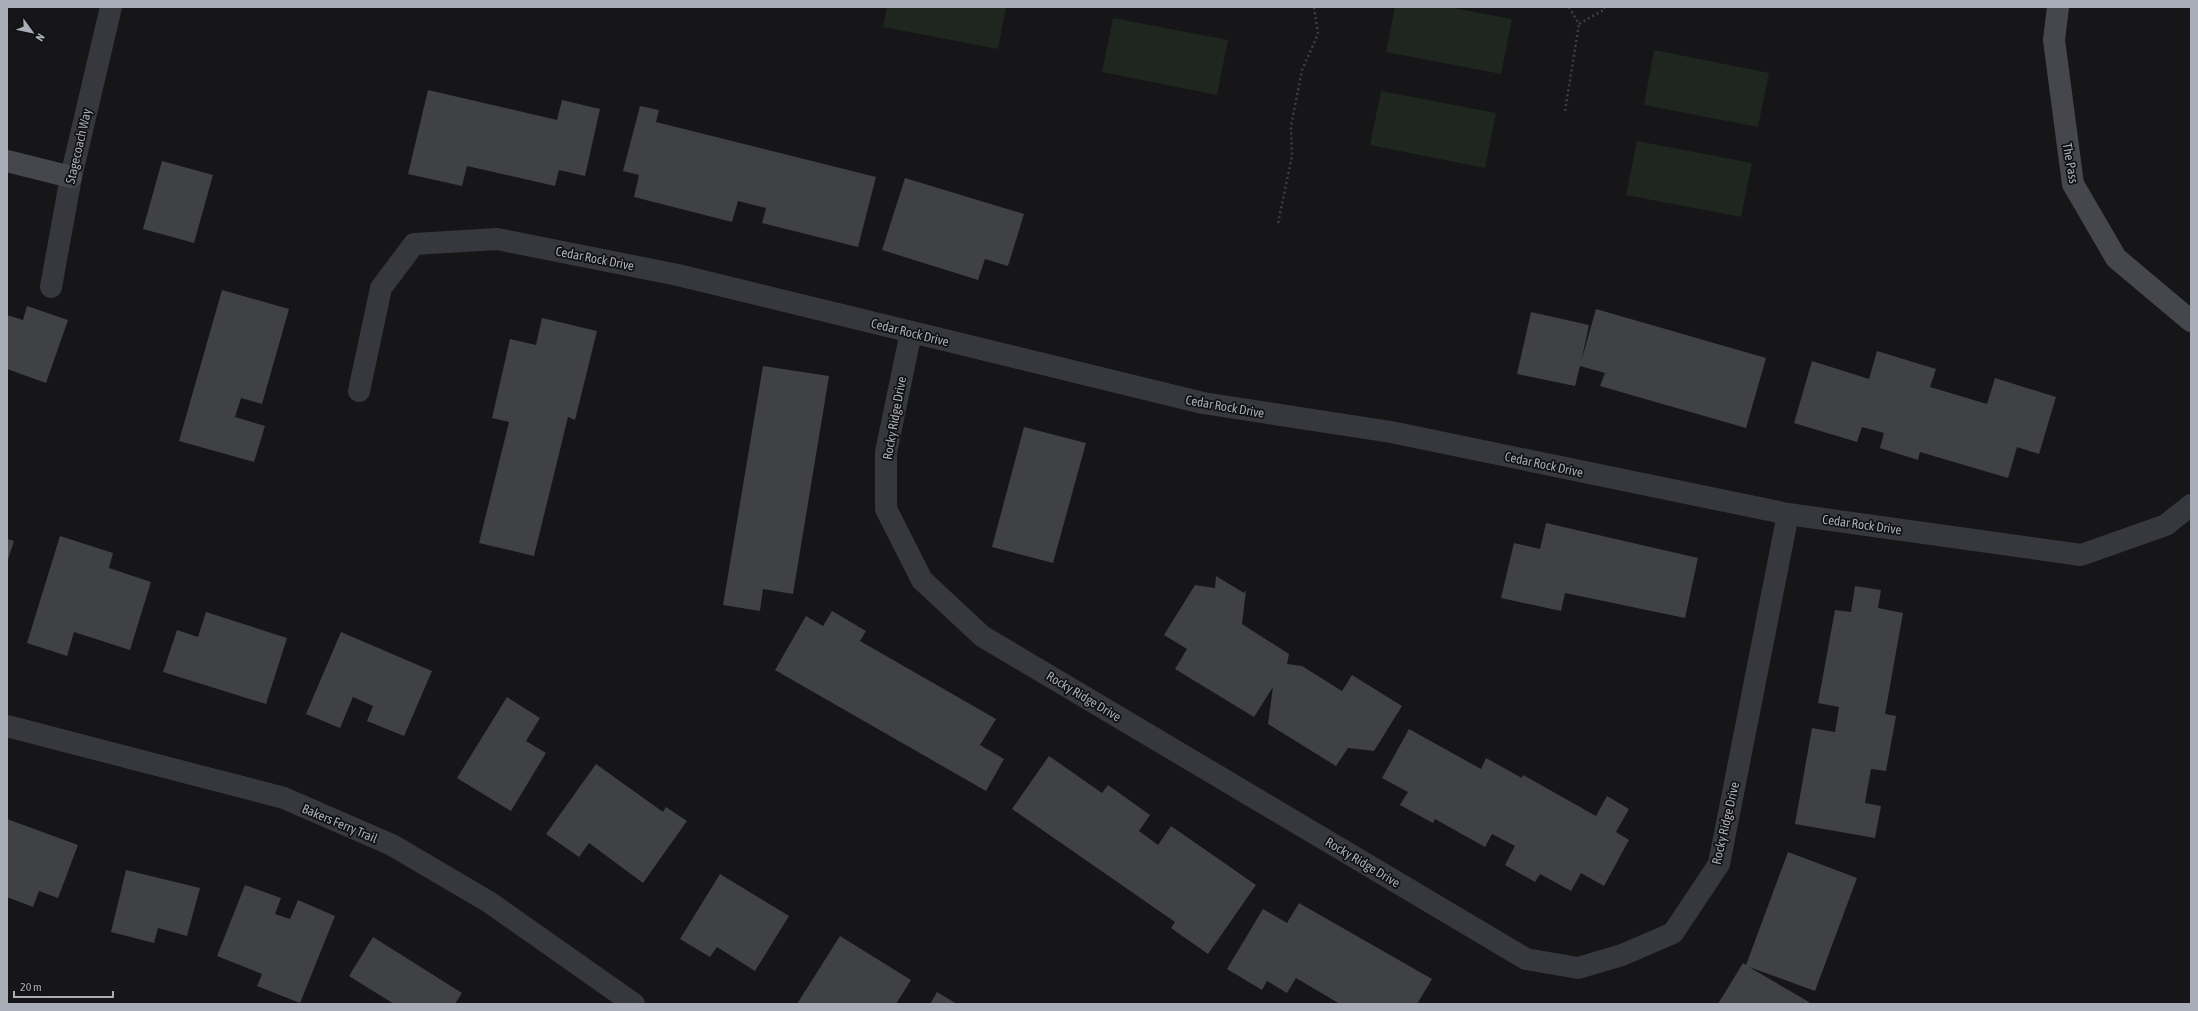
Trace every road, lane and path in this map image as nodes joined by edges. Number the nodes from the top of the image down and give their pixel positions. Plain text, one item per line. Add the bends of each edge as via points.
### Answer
1 (111, 7) edge
2 (1314, 7) edge
3 (1568, 7) edge
4 (1604, 7) edge
5 (2058, 7) edge
6 (1579, 24) junction
7 (1564, 111) dead end
8 (7, 161) edge
9 (71, 177) junction
10 (1278, 223) dead end
11 (51, 286) dead end
12 (2191, 321) edge
13 (911, 332) junction
14 (359, 391) dead end
15 (2191, 505) edge
16 (1788, 514) junction
17 (7, 726) edge
18 (634, 1004) edge

1 - 9 street, Stagecoach Way
2 - 10 path via 1318,34 1302,70 1291,126 1292,156
3 - 6 path
4 - 6 path via 1605,9
5 - 12 street, The Pass via 2054,40 2073,184 2116,258
6 - 7 path
8 - 9 street
9 - 11 street, Stagecoach Way
13 - 14 street, Cedar Rock Drive via 678,275 497,239 414,244 382,288
13 - 16 street, Cedar Rock Drive via 1203,403 1391,432
13 - 16 street, Rocky Ridge Drive via 886,452 886,509 922,580 982,636 1526,960 1578,968 1622,955 1672,933 1719,864
15 - 16 street, Cedar Rock Drive via 2166,525 2081,555
17 - 18 street, Bakers Ferry Trail via 284,798 392,845 489,902

